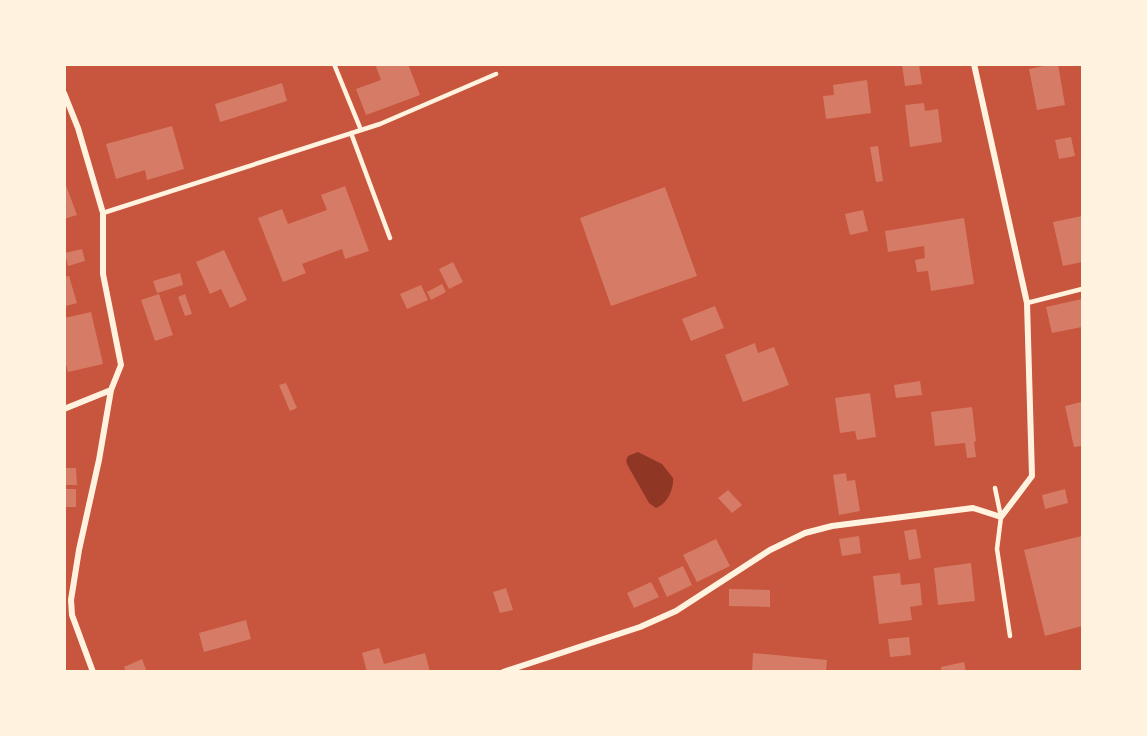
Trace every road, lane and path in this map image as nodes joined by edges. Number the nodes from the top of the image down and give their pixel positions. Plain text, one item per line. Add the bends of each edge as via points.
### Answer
1 (334, 64) edge
2 (974, 64) edge
3 (496, 74) dead end
4 (64, 93) edge
5 (361, 130) junction
6 (351, 133) junction
7 (103, 213) junction
8 (390, 238) dead end
9 (1083, 289) edge
10 (1026, 303) junction
11 (111, 390) junction
12 (64, 409) edge
13 (995, 488) dead end
14 (1001, 517) junction
15 (1010, 636) dead end
16 (93, 672) edge
17 (503, 672) edge

1 - 5 lane
2 - 10 street
3 - 5 lane
4 - 7 street
5 - 6 lane
6 - 7 lane
6 - 8 lane
7 - 11 street via 103,274 121,365
9 - 10 lane
10 - 14 street via 1032,476
11 - 12 street
11 - 16 street via 71,600 72,615
13 - 14 lane
14 - 15 lane via 997,549
14 - 17 street via 973,508 805,533 770,550 676,611 640,627

